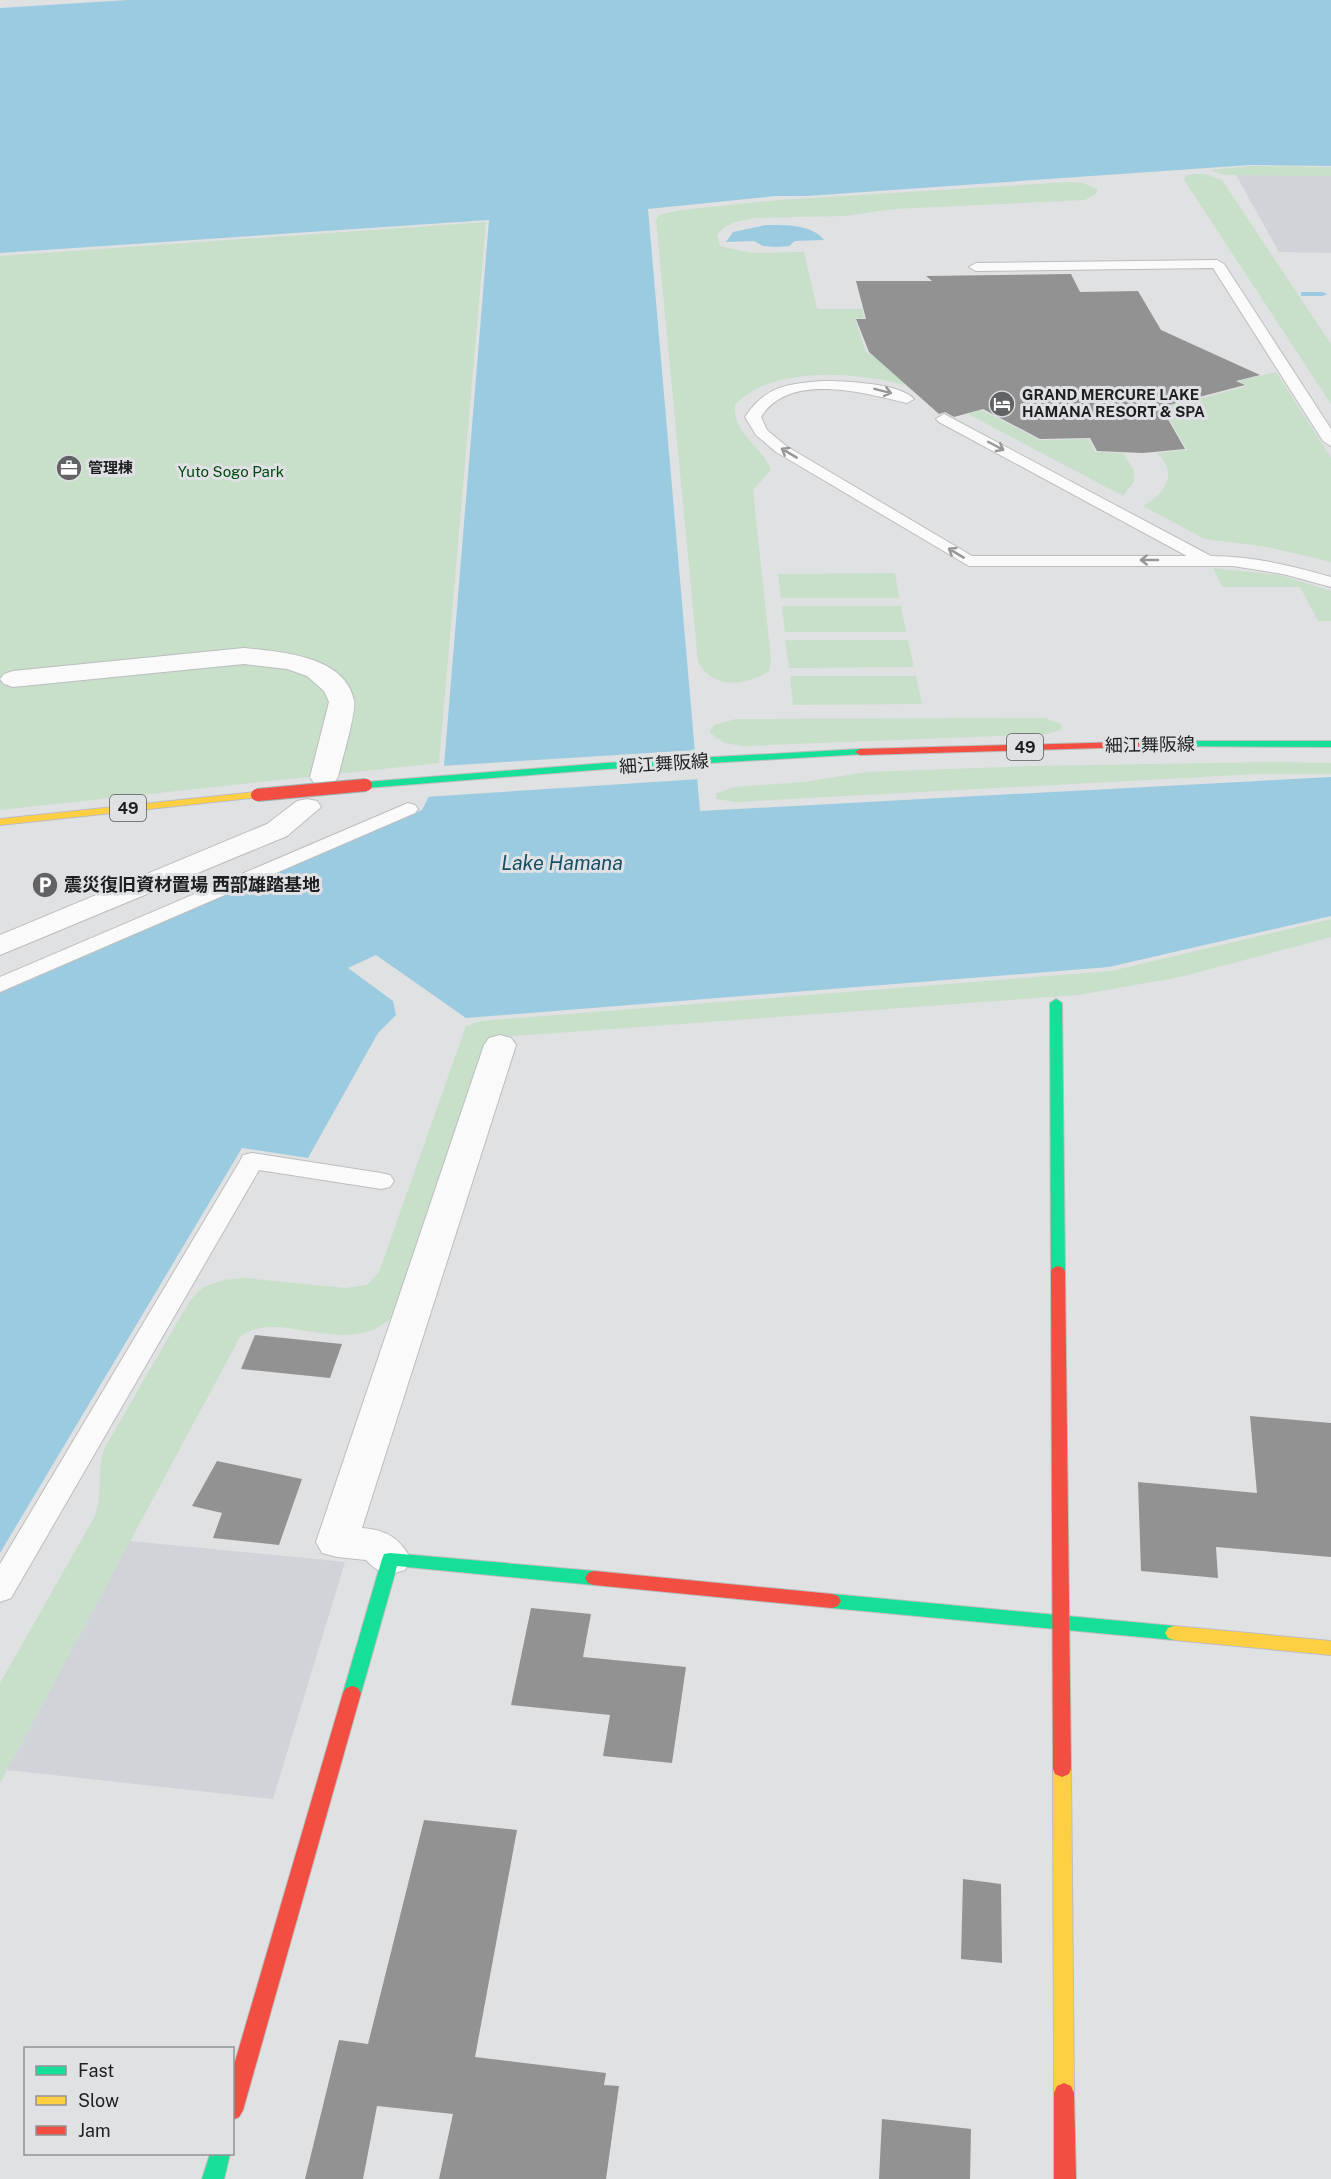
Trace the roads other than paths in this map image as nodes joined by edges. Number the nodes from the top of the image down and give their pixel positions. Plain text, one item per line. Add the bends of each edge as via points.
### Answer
1 (976, 267) dead end
2 (907, 399) dead end
3 (944, 419) dead end
4 (1331, 441) edge
5 (1207, 560) junction
6 (1331, 582) edge
7 (7, 680) edge
8 (1331, 744) edge
9 (324, 777) dead end
10 (307, 807) dead end
11 (408, 809) dead end
12 (0, 822) edge
13 (0, 946) edge
14 (0, 985) edge
15 (1056, 1003) dead end
16 (500, 1045) dead end
17 (381, 1181) dead end
18 (390, 1559) junction
19 (0, 1590) edge
20 (1061, 1622) junction
21 (1331, 1647) edge
22 (234, 2103) edge
23 (220, 2155) edge
24 (213, 2179) edge
25 (1065, 2179) edge

1 - 4 lane via 1217,264
5 -> 2 lane via 969,561 781,449 761,432 753,417 755,409 772,396 804,387 862,387
3 -> 5 lane
5 - 6 lane via 1268,566
7 - 9 street via 244,656 306,666 331,681 342,702
8 - 12 street, 細江舞阪線 / 49, bridge via 1025,747 720,760 366,785
10 - 13 street via 277,830
11 - 14 lane
15 - 20 street
16 - 18 street via 337,1542 377,1545
17 - 19 lane via 252,1161
18 - 20 street
18 - 22 street
20 - 21 street
20 - 25 street
23 - 24 street

